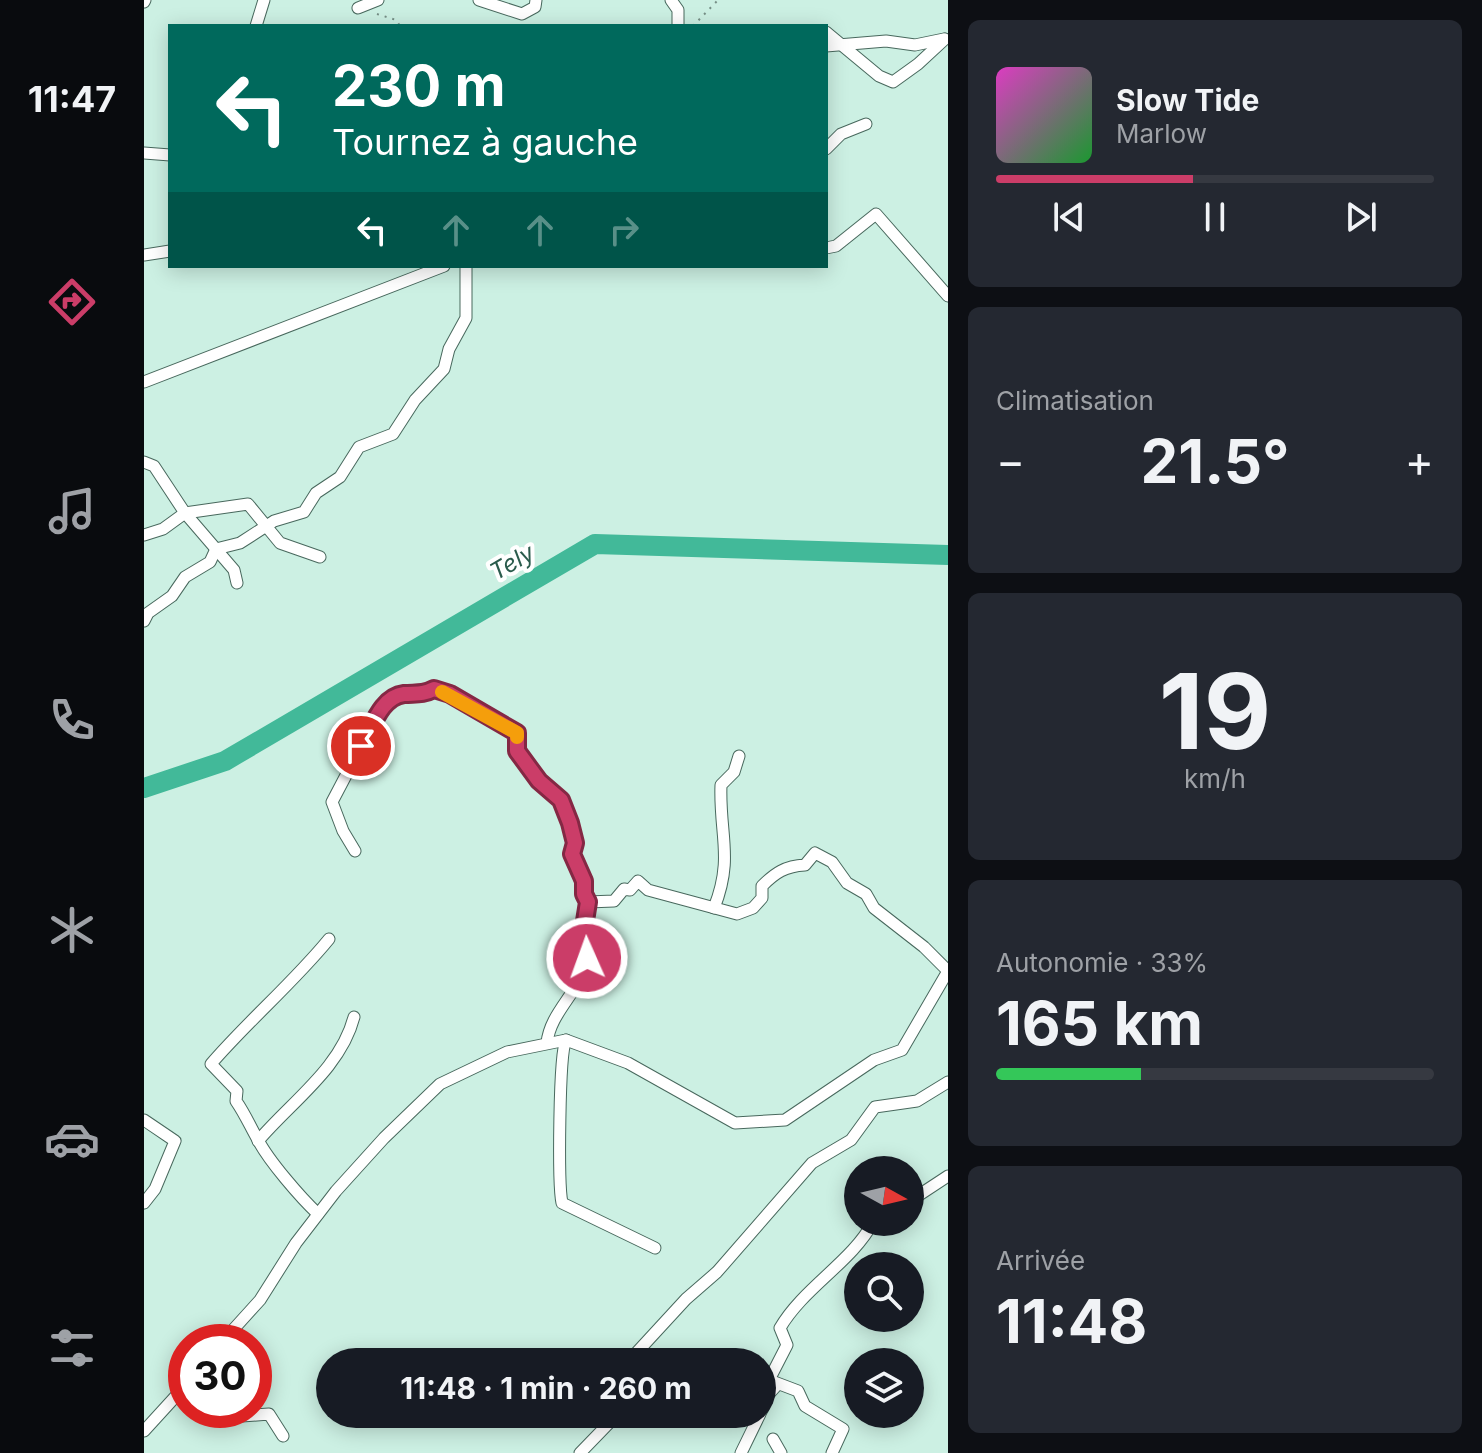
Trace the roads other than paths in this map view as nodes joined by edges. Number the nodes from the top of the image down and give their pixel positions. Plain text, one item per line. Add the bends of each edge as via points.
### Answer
1 (264, 0) edge
2 (378, 0) edge
3 (479, 0) edge
4 (536, 0) edge
5 (671, 0) edge
6 (358, 8) dead end
7 (257, 24) edge
8 (678, 24) edge
9 (828, 33) edge
10 (947, 38) edge
11 (843, 44) junction
12 (828, 46) edge
13 (866, 124) dead end
14 (828, 147) edge
15 (144, 153) edge
16 (168, 155) edge
17 (828, 248) edge
18 (168, 251) edge
19 (144, 255) edge
20 (439, 268) edge
21 (466, 268) edge
22 (948, 296) edge
23 (144, 382) edge
24 (144, 462) edge
25 (185, 513) junction
26 (268, 528) junction
27 (144, 535) edge
28 (216, 549) junction
29 (320, 557) dead end
30 (237, 583) dead end
31 (144, 621) edge
32 (739, 756) dead end
33 (355, 851) dead end
34 (588, 902) junction
35 (714, 908) junction
36 (329, 939) dead end
37 (948, 971) edge
38 (354, 1017) dead end
39 (566, 1040) junction
40 (547, 1043) junction
41 (948, 1082) edge
42 (144, 1120) edge
43 (258, 1141) junction
44 (948, 1176) edge
45 (924, 1192) edge
46 (144, 1203) edge
47 (318, 1214) junction
48 (866, 1236) edge
49 (655, 1248) dead end
50 (238, 1324) edge
51 (641, 1348) edge
52 (777, 1385) joint
53 (168, 1405) edge
54 (272, 1419) edge
55 (603, 1428) edge
56 (753, 1428) edge
57 (144, 1431) edge
58 (283, 1436) dead end
59 (773, 1439) dead end
60 (580, 1453) edge
61 (741, 1453) edge
62 (781, 1453) edge
63 (832, 1453) edge

1 - 7 street
2 - 6 street
3 - 4 street via 522,14 535,7
5 - 8 street
9 - 11 street
10 - 11 street via 915,45
10 - 11 street via 893,82
11 - 12 street
13 - 14 street via 841,134
15 - 16 street
17 - 22 street via 876,214
18 - 19 street
20 - 23 street
21 - 26 street via 466,318 444,369 393,434 359,447 340,477 316,493 304,512
24 - 25 street via 154,466
25 - 26 street via 248,504
25 - 27 street
25 - 28 street
26 - 28 street
26 - 29 street via 280,543
28 - 30 street via 234,570
28 - 31 street via 210,562 185,577
32 - 35 street via 734,772 721,785 727,851
33 - 34 street via 332,802 384,703 434,689 517,733 517,751 561,800
34 - 35 street via 614,901 638,881 648,890
34 - 40 street via 587,958 548,1030
35 - 37 street via 737,914 753,908 774,873 805,865 815,853 832,862 847,883 866,894 874,908
36 - 43 street via 211,1064 237,1091 236,1101
37 - 39 street via 902,1050 874,1060 785,1120 735,1123 628,1063
38 - 43 street via 338,1055
39 - 40 street
39 - 49 street via 561,1048 562,1203
40 - 47 street via 507,1052 440,1084
41 - 51 street via 917,1101 875,1107 851,1140 812,1163 717,1272
42 - 46 street via 175,1141
43 - 47 street
44 - 45 street
47 - 50 street
48 - 52 street via 789,1312 780,1328 787,1345 769,1380
52 - 63 street via 798,1391 805,1406 843,1429
53 - 57 street
54 - 58 street
55 - 60 street
56 - 61 street
59 - 62 street

